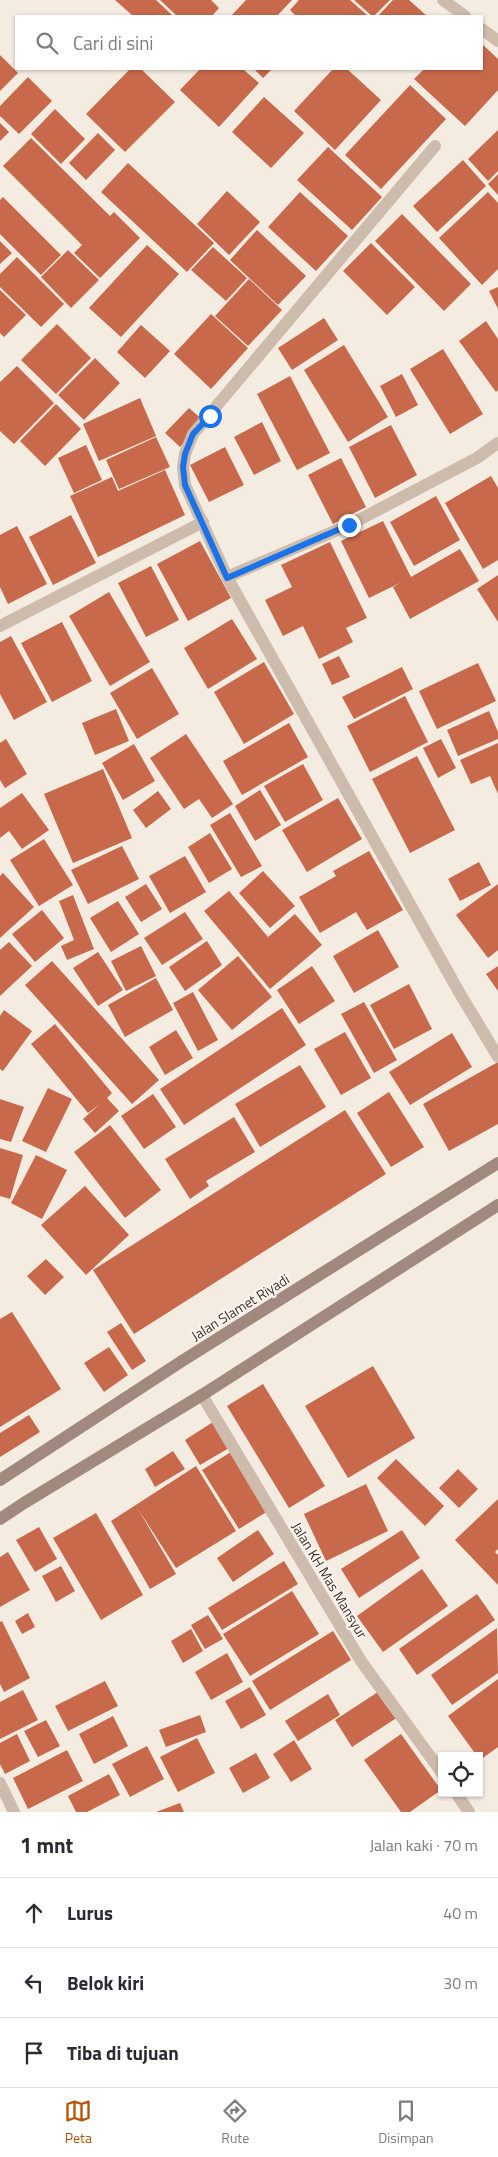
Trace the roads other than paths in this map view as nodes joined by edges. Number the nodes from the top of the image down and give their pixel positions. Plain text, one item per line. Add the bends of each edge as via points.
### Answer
1 (444, 0) edge
2 (464, 15) edge
3 (483, 29) edge
4 (498, 41) edge
5 (435, 146) dead end
6 (498, 443) edge
7 (203, 522) junction
8 (227, 578) junction
9 (0, 626) edge
10 (498, 1057) edge
11 (498, 1163) edge
12 (498, 1205) edge
13 (202, 1395) junction
14 (0, 1480) edge
15 (0, 1519) edge
16 (438, 1768) edge
17 (0, 1782) edge
18 (459, 1797) edge
19 (14, 1812) edge
20 (470, 1812) edge

1 - 2 street
3 - 4 street
5 - 7 street via 193,434 185,454 185,485
6 - 8 street via 477,458 349,525
7 - 8 street
7 - 9 street
8 - 10 street
11 - 14 main road, Jalan Slamet Riyadi via 182,1361
12 - 13 main road
13 - 15 main road
13 - 16 street, Jalan KH Mas Mansyur via 361,1662
17 - 19 street
18 - 20 street

